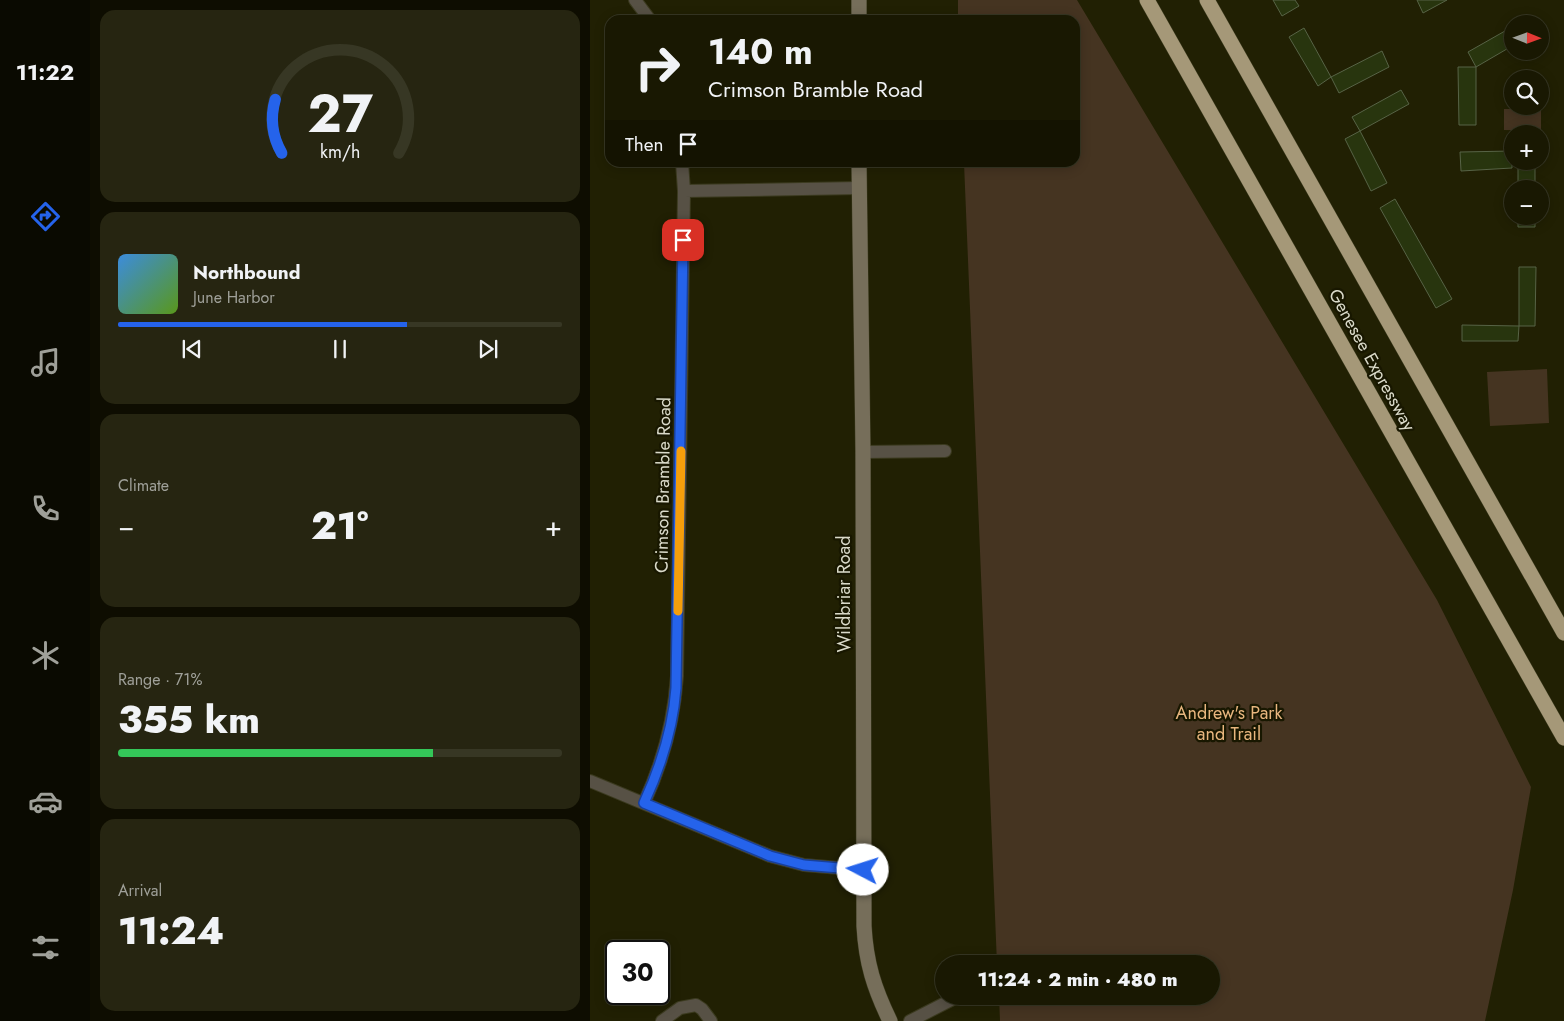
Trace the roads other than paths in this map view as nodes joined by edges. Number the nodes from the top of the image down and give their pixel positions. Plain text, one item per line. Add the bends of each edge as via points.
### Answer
1 (635, 0) edge
2 (859, 0) edge
3 (1147, 0) edge
4 (1207, 0) edge
5 (646, 15) edge
6 (859, 15) edge
7 (682, 167) edge
8 (859, 167) edge
9 (859, 188) junction
10 (684, 192) junction
11 (945, 451) dead end
12 (863, 452) junction
13 (1564, 633) edge
14 (1564, 738) edge
15 (590, 781) edge
16 (644, 803) junction
17 (863, 870) junction
18 (940, 1005) edge
19 (662, 1021) edge
20 (711, 1021) edge
21 (890, 1021) edge
22 (910, 1021) edge

1 - 5 street
2 - 6 street
3 - 14 highway, Genesee Expressway
4 - 13 highway, Genesee Expressway
7 - 10 street, Crimson Bramble Road
8 - 9 street, Wildbriar Road
9 - 10 street
9 - 12 street, Wildbriar Road
10 - 16 street, Crimson Bramble Road via 676,684 664,753
11 - 12 street
12 - 17 street, Wildbriar Road
15 - 16 street
16 - 17 street via 770,856 804,865
17 - 21 street, Wildbriar Road via 865,950 876,993
18 - 22 street
19 - 20 street via 680,1008 696,1004

